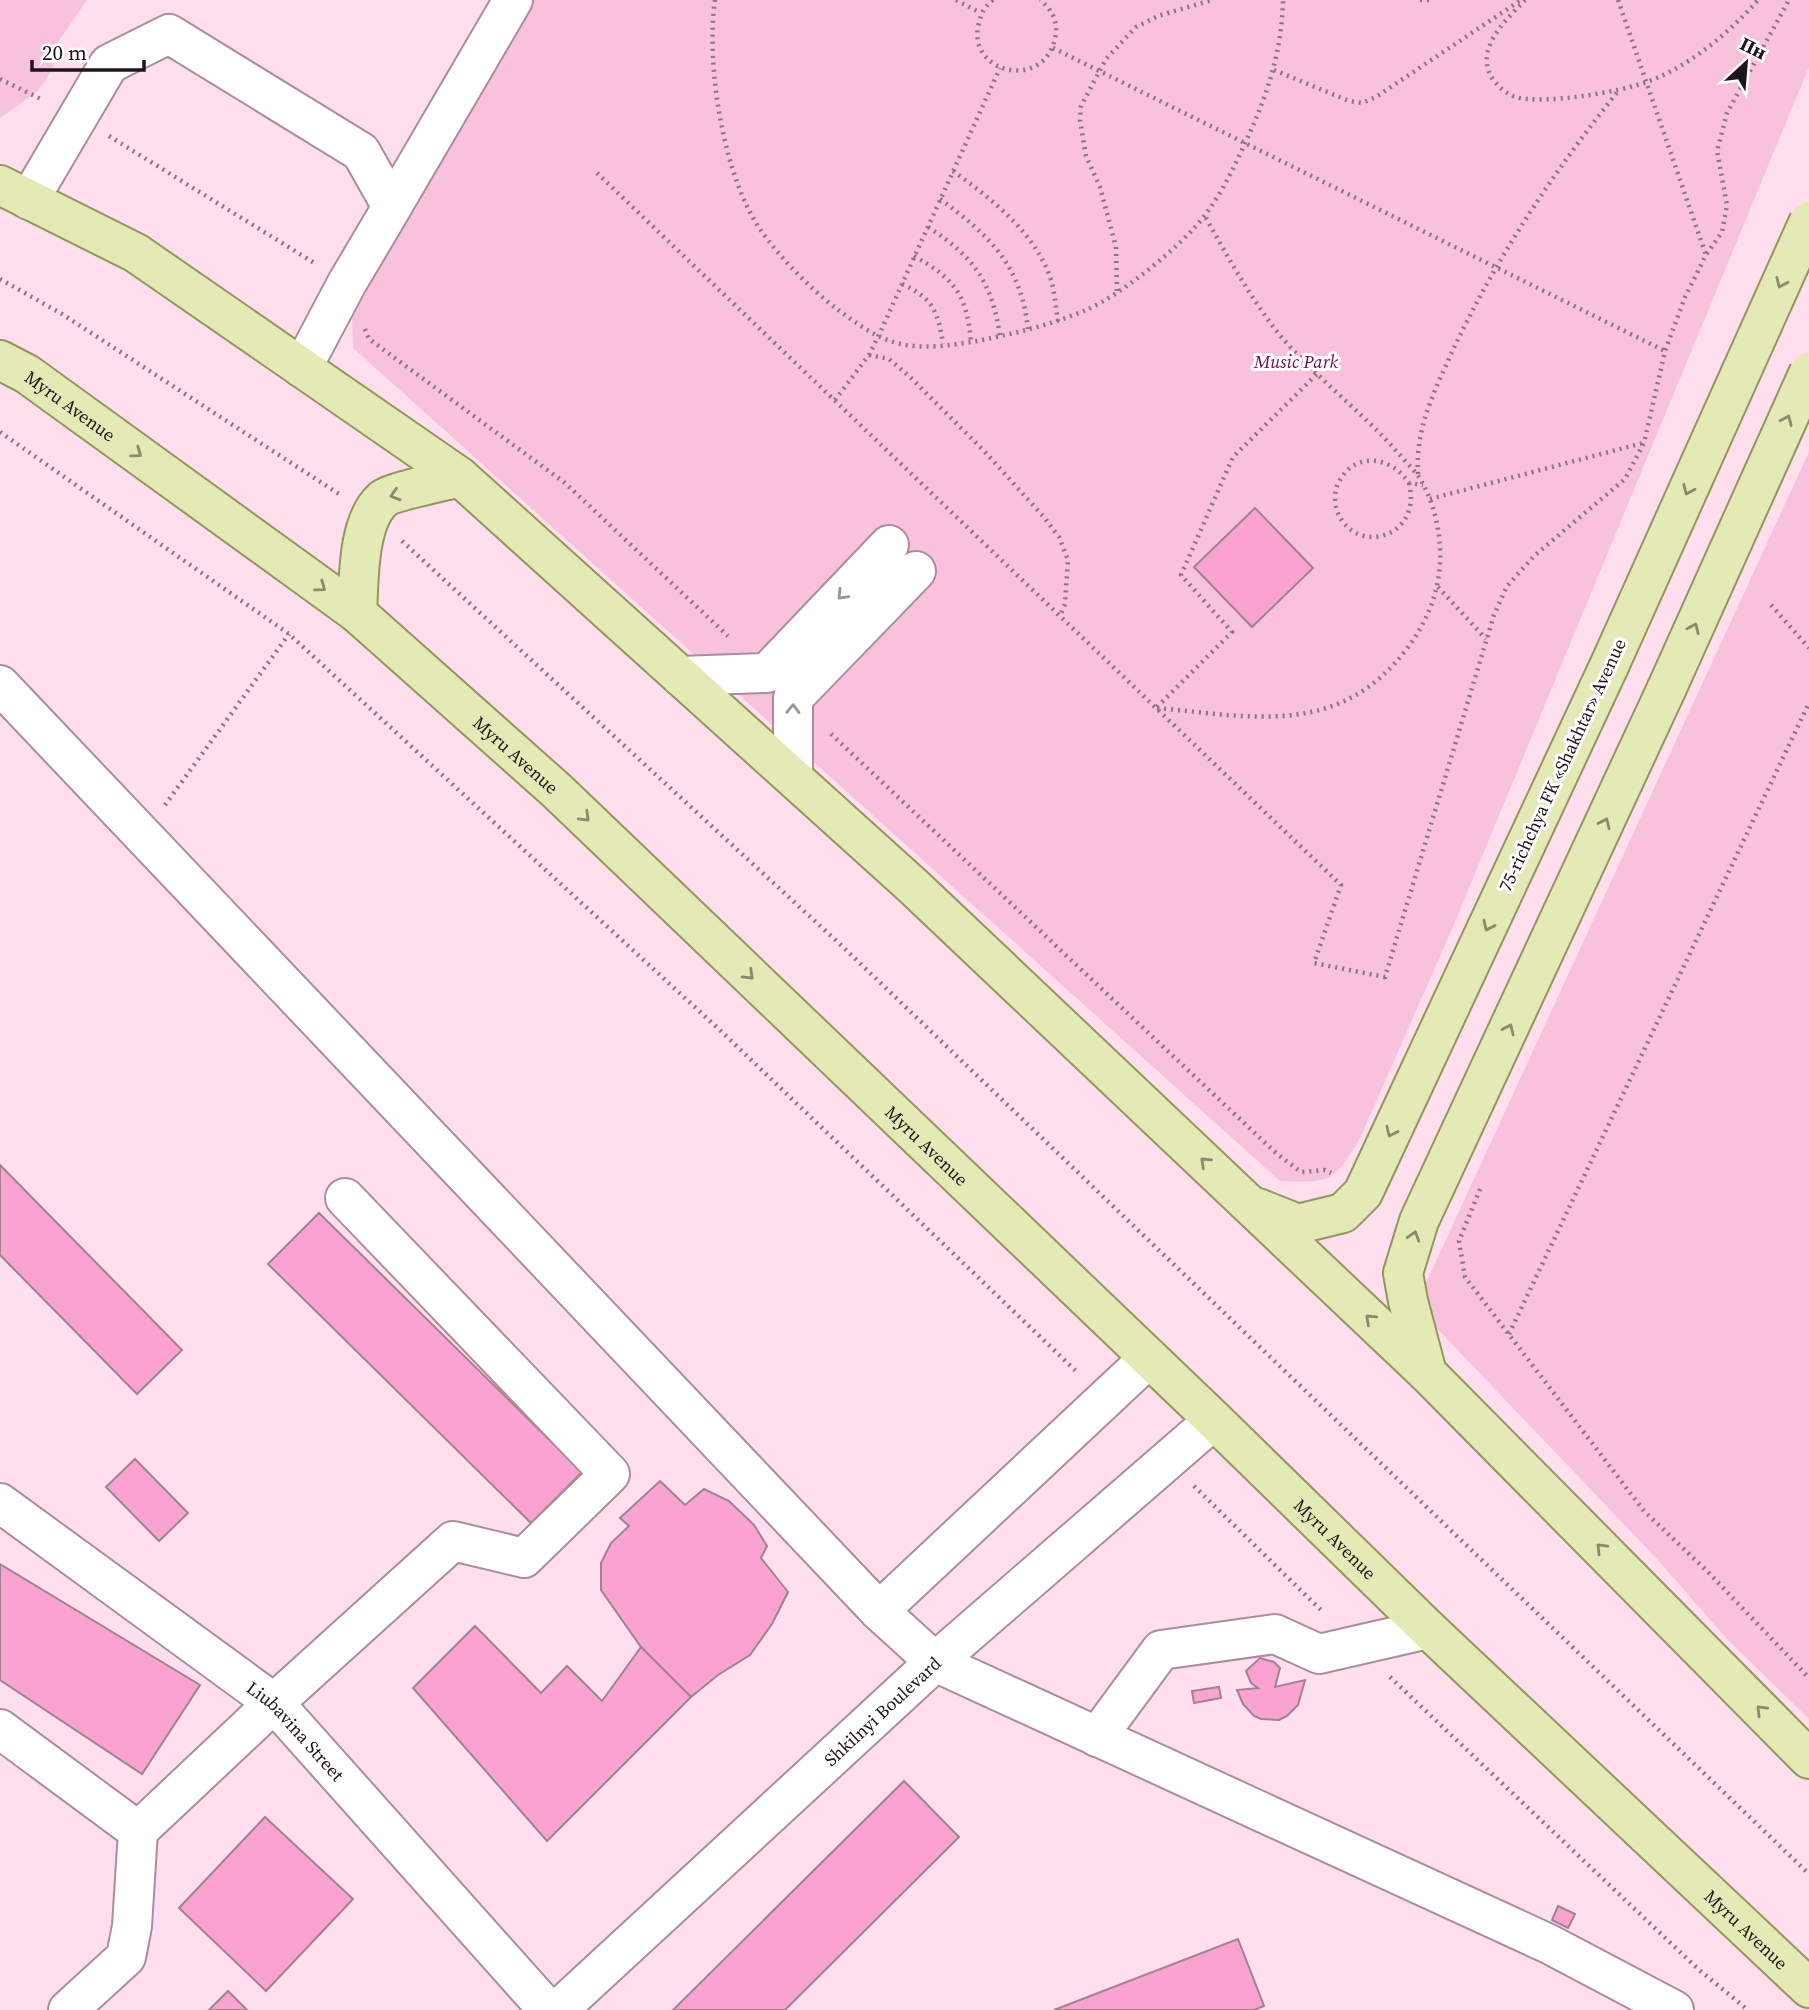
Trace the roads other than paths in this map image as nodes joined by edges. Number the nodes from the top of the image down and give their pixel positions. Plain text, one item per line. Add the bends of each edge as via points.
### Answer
1 (513, 0) edge
2 (15, 193) edge
3 (392, 207) junction
4 (1809, 220) edge
5 (0, 360) edge
6 (302, 368) junction
7 (1809, 372) edge
8 (460, 477) junction
9 (889, 545) dead end
10 (916, 571) dead end
11 (357, 613) junction
12 (680, 676) junction
13 (0, 685) edge
14 (793, 777) junction
15 (345, 1198) dead end
16 (1250, 1205) junction
17 (1149, 1358) junction
18 (1427, 1373) junction
19 (1214, 1420) junction
20 (0, 1503) edge
21 (878, 1611) junction
22 (1428, 1629) junction
23 (935, 1662) junction
24 (274, 1703) junction
25 (0, 1729) edge
26 (1097, 1737) junction
27 (1809, 1759) edge
28 (138, 1831) junction
29 (1809, 1988) edge
30 (68, 2010) edge
31 (548, 2010) edge
32 (558, 2010) edge
33 (1674, 2010) edge

1 - 3 street
2 - 3 street via 109,64 169,34 361,152
2 - 6 main road via 136,253
3 - 6 street
4 -> 16 main road, 75-richchya FK «Shakhtar» Avenue, bridge via 1610,664 1363,1193 1343,1213 1298,1224
5 -> 11 main road, Myru Avenue via 27,373
6 - 8 main road
18 -> 7 main road, bridge via 1403,1273 1419,1221
8 -> 11 main road via 384,498 371,516 361,550
8 - 12 main road
9 -> 12 street via 767,673
14 -> 10 street via 793,698
11 -> 17 main road, Myru Avenue via 556,790
12 - 14 main road
13 - 21 street
16 -> 14 main road
15 - 24 street via 610,1474 524,1558 453,1541
18 -> 16 main road
17 - 19 main road, Myru Avenue
17 - 21 street
27 -> 18 main road
19 - 22 main road, Myru Avenue
19 - 23 street, Shkilnyi Boulevard
20 - 24 street, Liubavina Street
21 - 23 street
22 - 26 street via 1319,1654 1275,1634 1161,1650
22 - 29 main road, Myru Avenue
23 - 26 street
23 - 32 street, Shkilnyi Boulevard
24 - 28 street
24 - 31 street, Liubavina Street
25 - 28 street
26 - 33 street via 1549,1944
28 - 30 street via 126,1957

